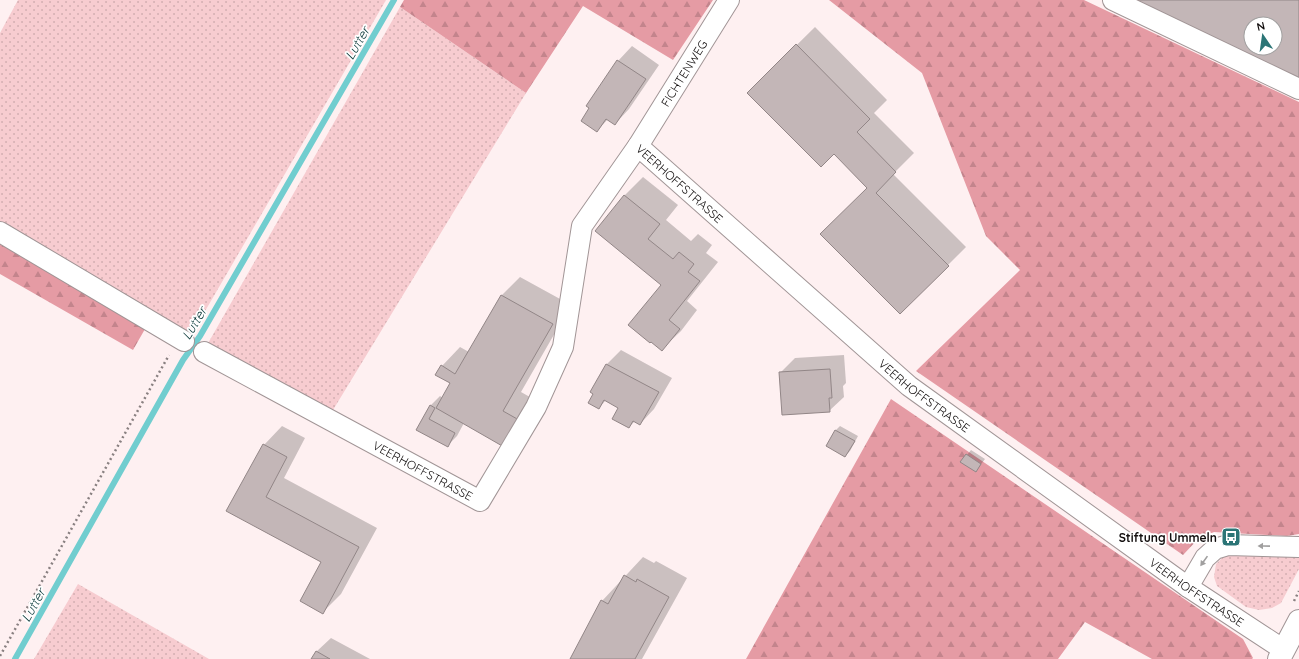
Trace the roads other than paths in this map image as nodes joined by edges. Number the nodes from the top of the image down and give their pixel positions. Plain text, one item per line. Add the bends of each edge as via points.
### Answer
1 (729, 0) edge
2 (1113, 0) edge
3 (1299, 89) edge
4 (638, 146) junction
5 (0, 232) edge
6 (181, 339) road end
7 (204, 352) dead end
8 (1299, 547) edge
9 (1188, 587) junction
10 (1299, 621) edge
11 (1281, 654) edge

1 - 4 street, FICHTENWEG
2 - 3 street
4 - 7 street, VEERHOFFSTRASSE via 582,226 563,347 536,407 480,501
4 - 9 street, VEERHOFFSTRASSE via 909,386
5 - 6 street
8 -> 9 street via 1228,545 1215,549 1205,558
9 - 11 street, VEERHOFFSTRASSE
10 - 11 main road

